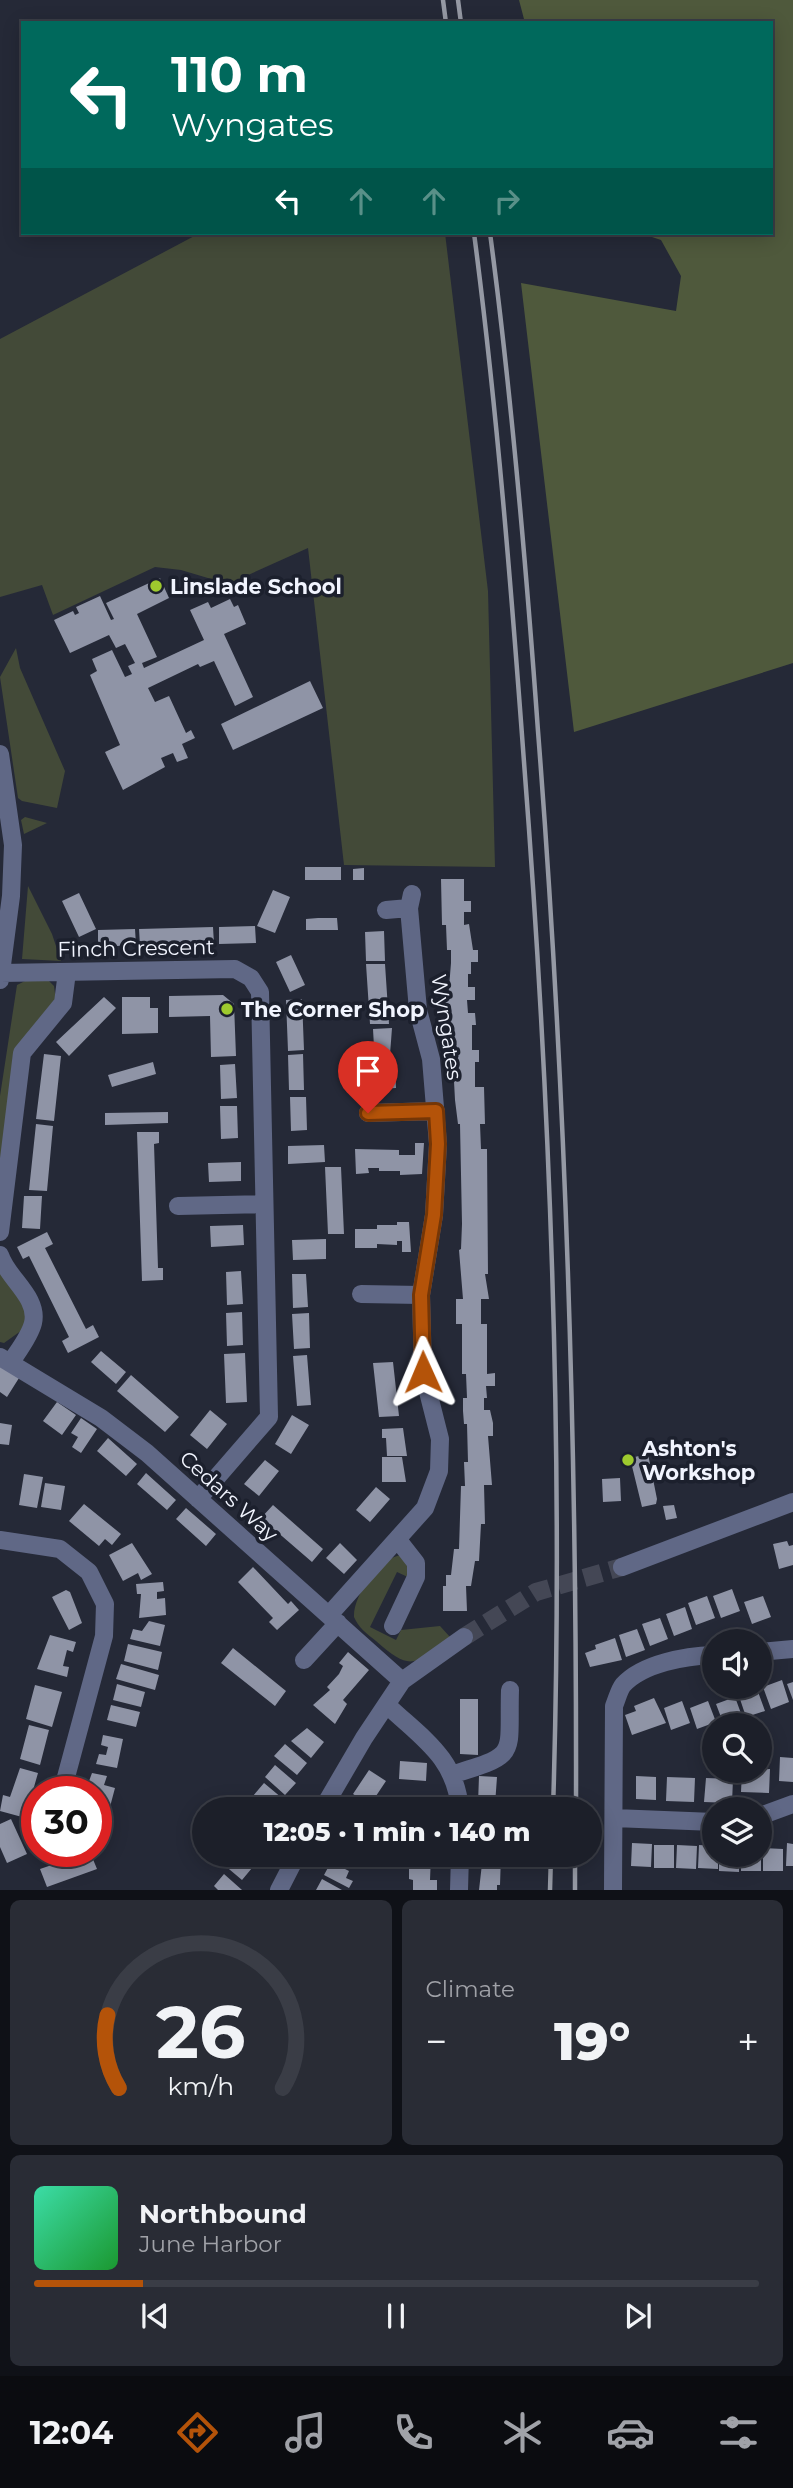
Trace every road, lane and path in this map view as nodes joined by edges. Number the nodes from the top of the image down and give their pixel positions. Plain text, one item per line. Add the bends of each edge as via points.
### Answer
1 (0, 754) edge
2 (386, 910) dead end
3 (67, 972) junction
4 (1, 973) edge
5 (0, 980) edge
6 (436, 1111) junction
7 (368, 1113) dead end
8 (263, 1205) junction
9 (178, 1206) dead end
10 (0, 1232) edge
11 (0, 1255) edge
12 (361, 1294) dead end
13 (421, 1295) junction
14 (6, 1359) edge
15 (198, 1499) junction
16 (793, 1502) edge
17 (0, 1540) edge
18 (398, 1540) junction
19 (622, 1567) tunnel mouth
20 (334, 1619) junction
21 (393, 1626) dead end
22 (464, 1636) tunnel mouth
23 (793, 1648) edge
24 (772, 1651) edge
25 (702, 1656) edge
26 (304, 1660) dead end
27 (402, 1681) junction
28 (510, 1690) dead end
29 (388, 1706) junction
30 (453, 1773) junction
31 (66, 1776) edge
32 (330, 1797) edge
33 (458, 1797) edge
34 (793, 1804) edge
35 (772, 1812) edge
36 (614, 1818) junction
37 (702, 1822) edge
38 (291, 1867) edge
39 (460, 1867) edge
40 (279, 1889) edge
41 (459, 1889) edge
42 (612, 1889) edge

1 - 4 street via 13,845
2 - 6 street, Wyngates via 410,901 418,1010 431,1059
3 - 4 street, Finch Crescent
3 - 8 street, Finch Crescent via 235,969 251,978 260,992
3 - 10 street via 63,1003 34,1035 19,1062
4 - 5 street
6 - 7 street, Wyngates
6 - 13 street, Wyngates via 434,1215
8 - 9 street
8 - 15 street, Finch Crescent via 269,1416
11 - 14 street, Cedars Way via 31,1301 33,1322
12 - 13 street
13 - 18 street, Wyngates via 423,1372 440,1439 439,1471 425,1508
14 - 15 street, Cedars Way via 101,1418
15 - 20 street, Cedars Way
16 - 19 street
17 - 31 street via 60,1549 89,1572 105,1604 104,1636
18 - 20 street, Wyngates
18 - 21 street via 416,1563 416,1577
20 - 26 street, Wyngates
20 - 27 street, Cedars Way
22 - 27 street
23 - 24 street
25 - 36 street via 644,1670 622,1685 614,1706
27 - 29 street
28 - 30 street via 508,1748 503,1757
29 - 30 street via 438,1752
29 - 32 street
30 - 33 street
34 - 35 street
36 - 37 street
36 - 42 street
38 - 40 street
39 - 41 street

